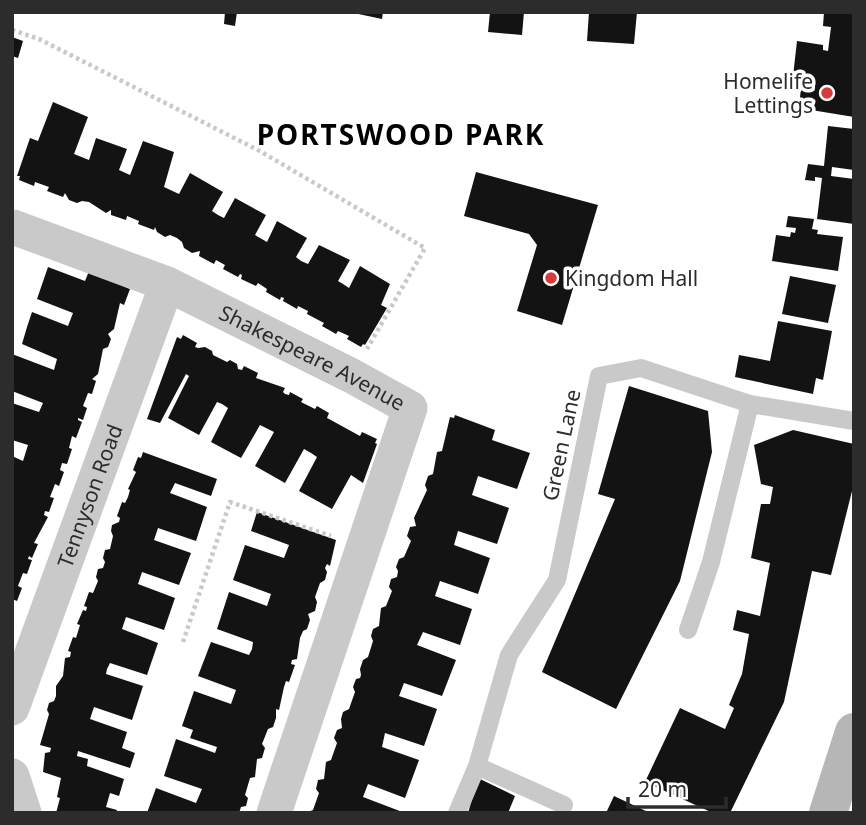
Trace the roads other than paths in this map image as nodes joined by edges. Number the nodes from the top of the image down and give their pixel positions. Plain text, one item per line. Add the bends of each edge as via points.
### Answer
1 (13, 227) edge
2 (167, 285) junction
3 (750, 404) junction
4 (854, 421) edge
5 (688, 629) dead end
6 (12, 708) edge
7 (854, 732) edge
8 (477, 766) junction
9 (12, 776) edge
10 (564, 805) dead end
11 (24, 813) edge
12 (274, 813) edge
13 (457, 813) edge
14 (828, 813) edge

1 - 2 street, Shakespeare Avenue
2 - 6 street, Tennyson Road
2 - 12 street, Shakespeare Avenue via 410,408
3 - 4 lane, Green Lane
3 - 5 lane via 711,562
3 - 8 lane, Green Lane via 641,368 599,376 557,580 509,655
7 - 14 street
8 - 10 lane
8 - 13 lane, Green Lane
9 - 11 street

